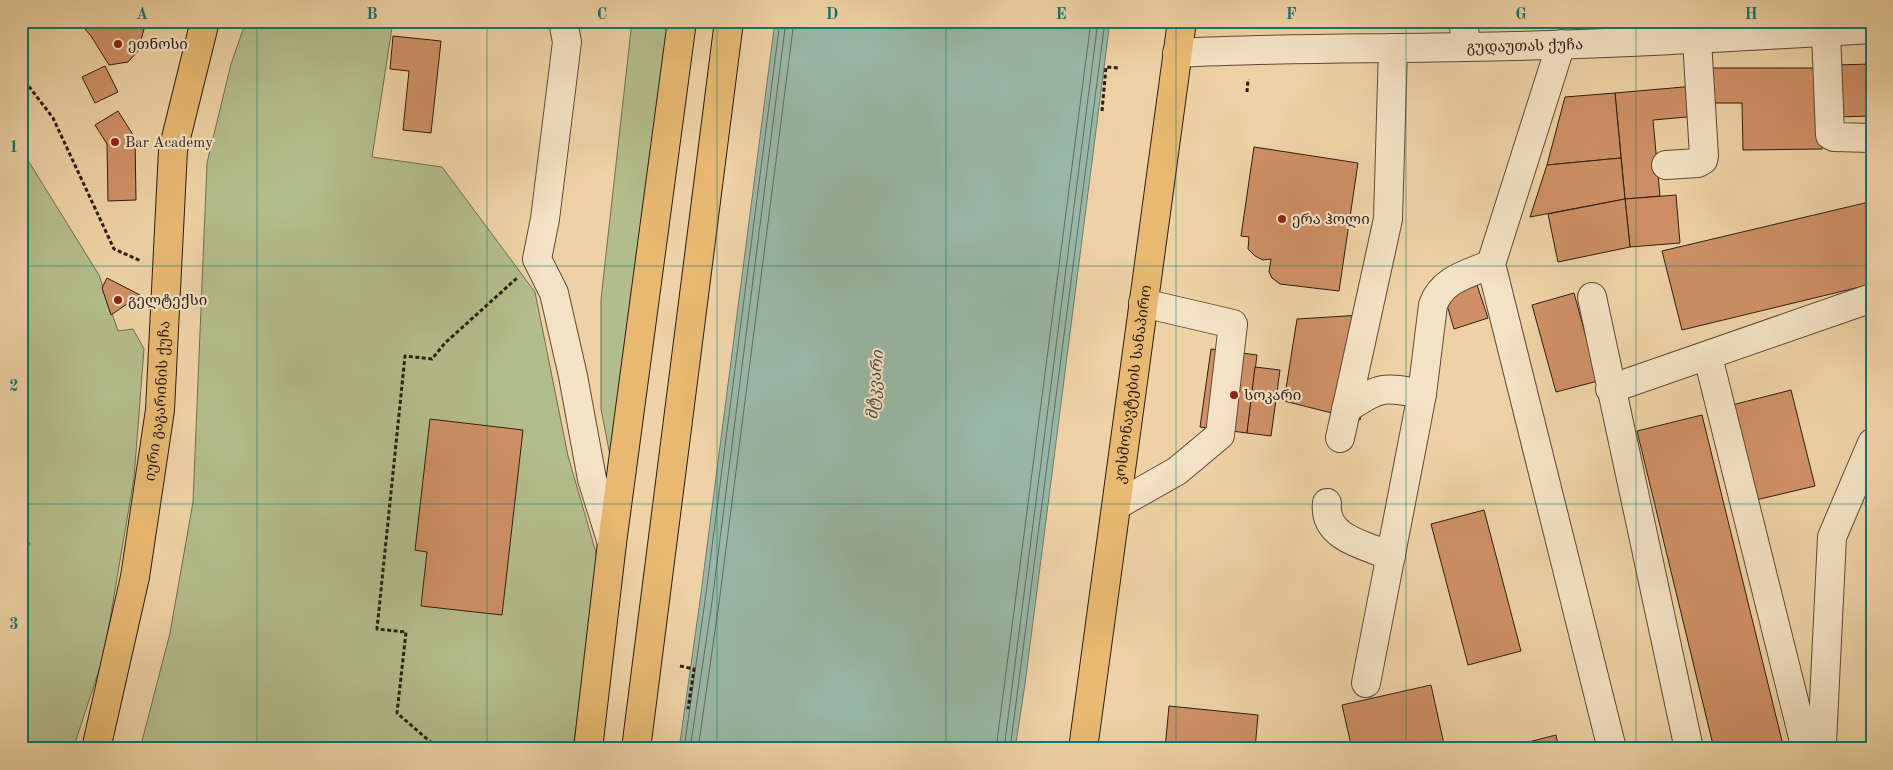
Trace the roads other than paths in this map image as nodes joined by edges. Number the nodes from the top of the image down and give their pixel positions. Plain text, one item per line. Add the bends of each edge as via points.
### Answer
1 (205, 21) edge
2 (563, 21) edge
3 (682, 21) edge
4 (729, 21) edge
5 (1182, 21) edge
6 (1872, 29) edge
7 (1648, 32) edge
8 (1826, 32) junction
9 (1465, 34) edge
10 (1697, 40) junction
11 (1561, 44) junction
12 (1393, 48) junction
13 (1178, 53) junction
14 (1872, 138) edge
15 (1666, 165) dead end
16 (1491, 264) junction
17 (1592, 297) dead end
18 (1872, 298) edge
19 (1143, 303) junction
20 (1708, 356) junction
21 (1610, 389) junction
22 (1422, 394) junction
23 (1346, 409) junction
24 (1340, 438) dead end
25 (1872, 443) edge
26 (1327, 503) dead end
27 (1117, 505) junction
28 (612, 543) junction
29 (1390, 556) junction
30 (1366, 683) dead end
31 (1814, 746) edge
32 (96, 749) edge
33 (588, 749) edge
34 (636, 749) edge
35 (1083, 749) edge
36 (1612, 749) edge
37 (1688, 749) edge

1 - 32 main road, იური გაგარინის ქუჩა via 173,150 160,410 140,547
2 - 28 street via 567,42 545,219 536,259 554,292 592,479
3 - 28 main road
4 - 34 main road
5 - 13 main road, კოსმონავტების სანაპირო
6 - 8 street, გუდაუთას ქუჩა
7 - 10 street, გუდაუთას ქუჩა
7 - 11 street, გუდაუთას ქუჩა
8 - 10 street, გუდაუთას ქუჩა
8 - 14 street via 1830,134 1834,137
9 - 11 street, გუდაუთას ქუჩა
9 - 12 street, გუდაუთას ქუჩა
10 - 15 street via 1704,156 1698,163
11 - 16 street
12 - 13 street, გუდაუთას ქუჩა
12 - 23 street via 1388,220
13 - 19 main road, კოსმონავტების სანაპირო
16 - 22 street via 1448,283 1437,293
16 - 36 street
17 - 21 street
18 - 20 street
19 - 27 main road, კოსმონავტების სანაპირო
19 - 27 street via 1234,324 1226,394 1220,435 1177,471
20 - 21 street
20 - 31 street
21 - 37 street
22 - 23 street via 1390,388 1375,391
22 - 29 street
23 - 24 street
25 - 31 street via 1832,537
26 - 29 street via 1329,525 1344,536
27 - 35 main road, კოსმონავტების სანაპირო
28 - 33 main road
29 - 30 street

